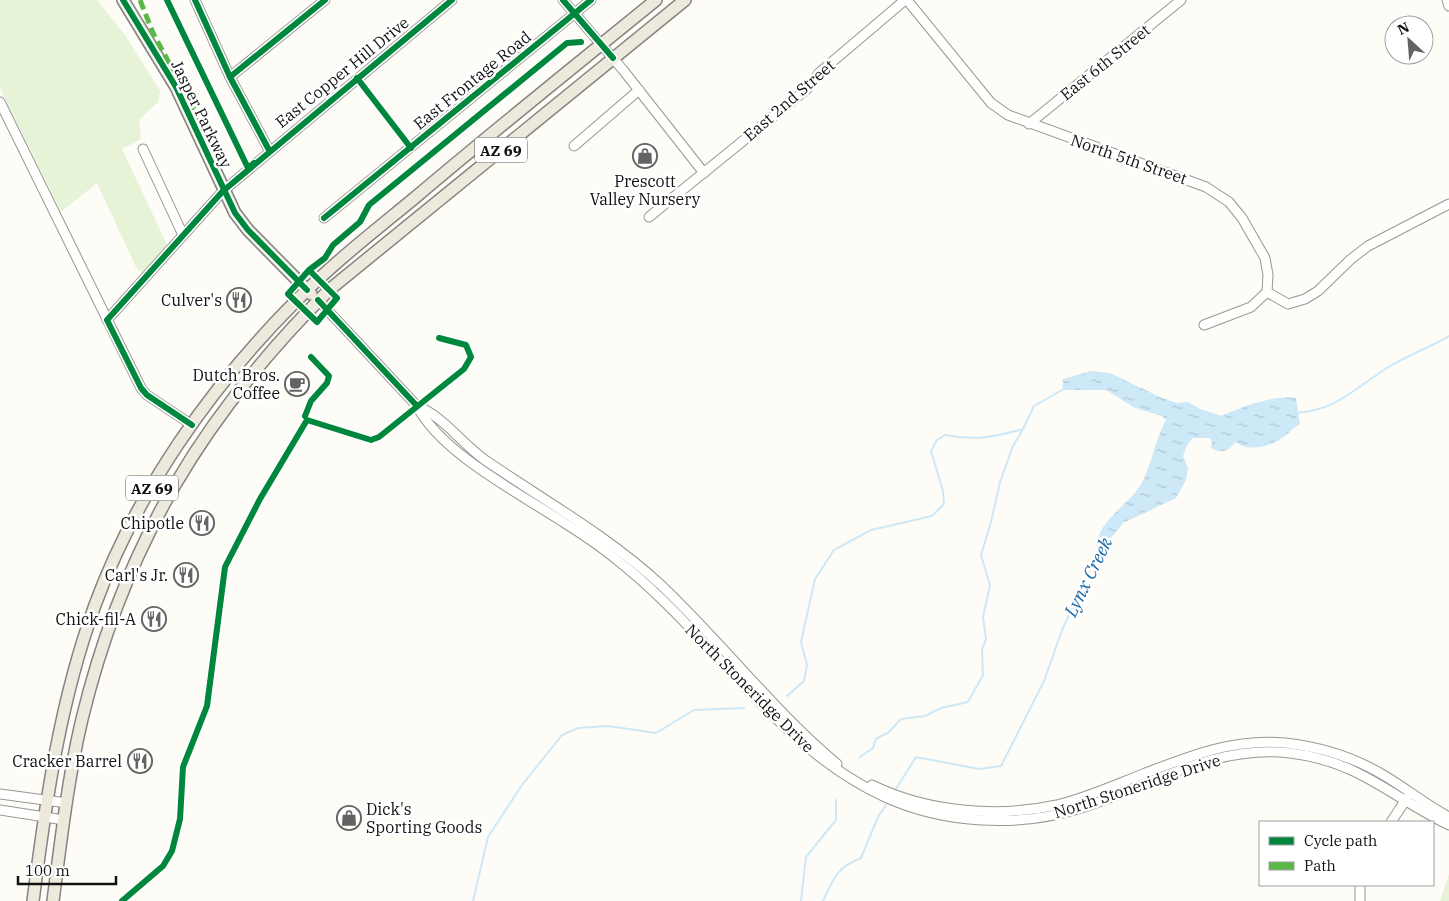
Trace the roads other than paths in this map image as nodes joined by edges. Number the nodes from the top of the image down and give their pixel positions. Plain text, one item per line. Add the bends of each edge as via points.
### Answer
1 (123, 0) edge
2 (325, 0) edge
3 (452, 0) edge
4 (563, 0) edge
5 (591, 0) edge
6 (656, 0) edge
7 (684, 0) edge
8 (906, 0) edge
9 (1181, 0) edge
10 (1447, 0) edge
11 (196, 1) edge
12 (1449, 6) edge
13 (574, 13) junction
14 (602, 45) junction
15 (613, 58) junction
16 (230, 77) junction
17 (639, 90) junction
18 (0, 102) edge
19 (1030, 124) junction
20 (574, 146) dead end
21 (142, 149) dead end
22 (269, 150) junction
23 (704, 173) junction
24 (223, 191) junction
25 (1449, 204) edge
26 (649, 217) dead end
27 (324, 218) dead end
28 (183, 235) junction
29 (307, 290) junction
30 (1267, 292) junction
31 (318, 300) junction
32 (107, 320) junction
33 (1204, 325) dead end
34 (192, 424) junction
35 (0, 794) edge
36 (1407, 797) junction
37 (47, 801) junction
38 (67, 803) junction
39 (0, 810) edge
40 (44, 816) junction
41 (1449, 817) edge
42 (64, 820) junction
43 (1391, 821) edge
44 (1449, 825) edge
45 (1360, 886) edge
46 (33, 901) edge
47 (52, 901) edge
48 (1360, 901) edge

1 - 24 main road, Jasper Parkway via 176,87
2 - 16 street
3 - 22 street, East Copper Hill Drive
4 - 13 street
5 - 13 street, East Frontage Road
6 - 14 main road, AZ 69
7 - 15 main road, AZ 69
8 - 19 street, North 5th Street via 991,103 1008,115
8 - 23 street, East 2nd Street via 819,73 807,89
9 - 19 street, East 6th Street
10 - 12 street
11 - 16 street
13 - 14 street
13 - 27 street, East Frontage Road
14 - 15 street
14 - 29 main road, AZ 69 via 461,158
15 - 17 street
15 - 31 main road, AZ 69 via 369,254
16 - 22 street
17 - 20 street
17 - 23 street
18 - 32 street
19 - 30 street, North 5th Street via 1206,186 1229,202 1265,258
21 - 28 street
22 - 24 street, East Copper Hill Drive
23 - 26 street, East 2nd Street
24 - 28 street, East Copper Hill Drive
24 - 29 main road, North Stoneridge Drive via 248,230
25 - 30 street via 1368,246 1305,299 1288,304
28 - 32 street, East Copper Hill Drive
29 - 31 main road, North Stoneridge Drive
29 - 34 main road, AZ 69 via 249,351
30 - 33 street via 1250,308
31 - 36 street, North Stoneridge Drive via 455,449 590,540 636,576 796,738 840,772 865,784 947,815 975,819 1029,819 1080,808 1210,760 1274,752 1323,759 1345,766
31 - 38 main road, AZ 69 via 273,348 216,420 163,503 124,588 96,666
32 - 34 street via 141,388
34 - 37 main road, AZ 69 via 133,522 96,603 66,701 52,761
35 - 37 street
36 - 41 street, North Stoneridge Drive
36 - 43 street
36 - 44 street, North Stoneridge Drive
37 - 38 street
37 - 40 main road, AZ 69
38 - 42 main road, AZ 69
39 - 40 street
40 - 42 street
40 - 46 main road, AZ 69
42 - 47 main road, AZ 69
45 - 48 street

